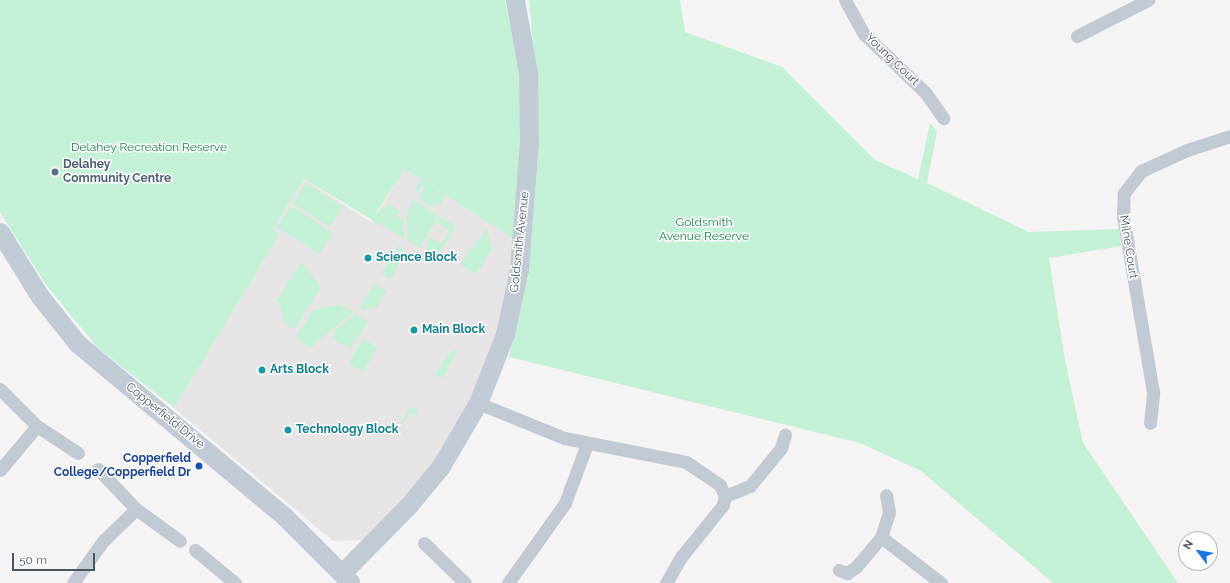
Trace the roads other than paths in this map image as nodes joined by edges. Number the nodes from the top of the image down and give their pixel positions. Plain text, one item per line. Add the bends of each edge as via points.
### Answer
1 (515, 0) edge
2 (845, 0) edge
3 (1148, 0) edge
4 (1078, 36) dead end
5 (943, 118) dead end
6 (1230, 136) edge
7 (0, 232) edge
8 (0, 389) edge
9 (478, 403) junction
10 (1150, 423) dead end
11 (37, 426) junction
12 (785, 435) dead end
13 (587, 444) junction
14 (78, 453) dead end
15 (98, 468) dead end
16 (0, 470) edge
17 (886, 495) dead end
18 (725, 496) junction
19 (136, 509) junction
20 (881, 537) junction
21 (180, 541) dead end
22 (424, 543) dead end
23 (195, 550) dead end
24 (839, 570) dead end
25 (346, 578) edge
26 (73, 583) edge
27 (235, 583) edge
28 (465, 583) edge
29 (508, 583) edge
30 (666, 583) edge
31 (941, 583) edge

1 - 9 street, Goldsmith Avenue via 529,93 525,217 514,300 497,358
2 - 5 street, Young Court via 864,34 925,92
3 - 4 street
6 - 10 street, Milne Court via 1187,150 1141,171 1124,193 1123,216 1152,392
7 - 25 street, Copperfield Drive via 39,295 77,343 285,517
8 - 11 street
9 - 13 street via 536,429
9 - 25 street, Goldsmith Avenue via 429,482
11 - 14 street
11 - 16 street
12 - 18 street via 781,448 750,486
13 - 18 street via 686,462 720,485
13 - 29 street via 565,503
15 - 19 street
17 - 20 street via 889,512
18 - 30 street via 723,505 681,557
19 - 21 street
19 - 26 street via 103,541
20 - 24 street via 856,567 847,573
20 - 31 street
22 - 28 street
23 - 27 street

